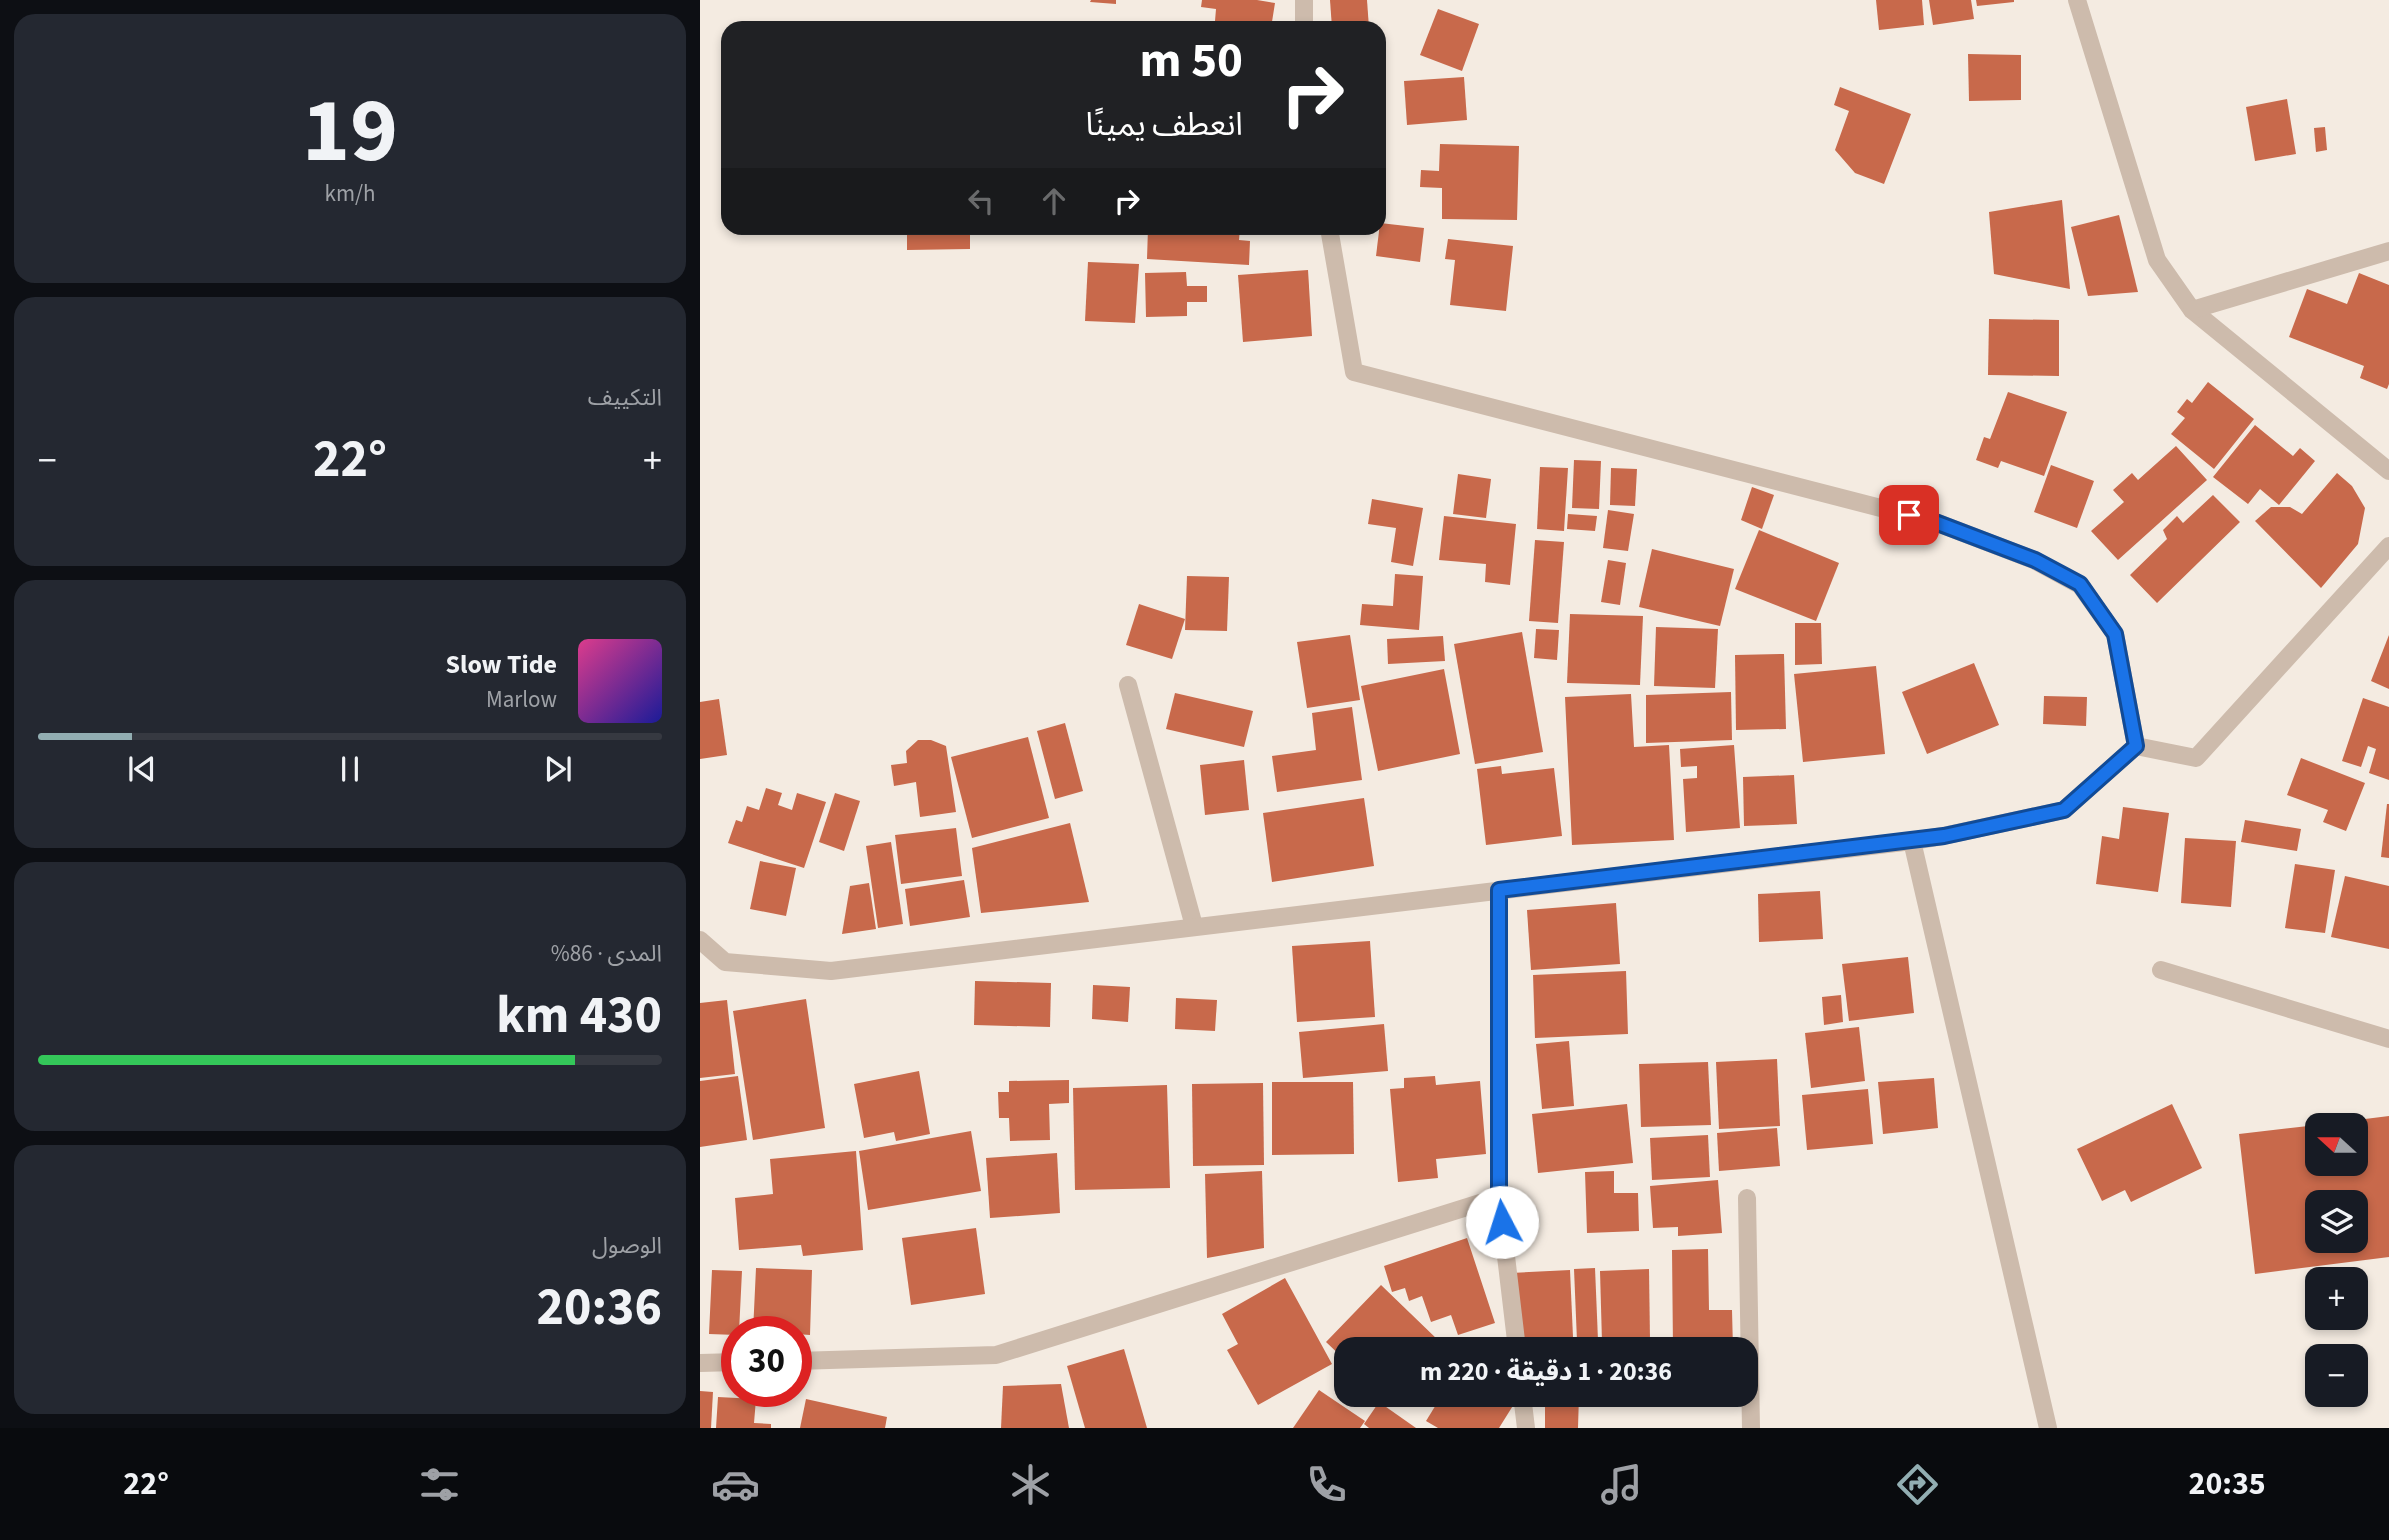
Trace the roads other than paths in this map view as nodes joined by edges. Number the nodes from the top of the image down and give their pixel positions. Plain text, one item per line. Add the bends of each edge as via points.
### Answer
1 (1304, 0) edge
2 (2077, 0) edge
3 (1304, 21) edge
4 (1330, 235) edge
5 (2389, 251) edge
6 (2192, 310) junction
7 (2389, 471) edge
8 (2389, 546) edge
9 (1128, 685) dead end
10 (2136, 746) junction
11 (1912, 841) junction
12 (1499, 890) junction
13 (1194, 926) junction
14 (700, 940) edge
15 (2161, 970) dead end
16 (2389, 1039) edge
17 (1499, 1197) junction
18 (1746, 1198) dead end
19 (1516, 1337) edge
20 (812, 1360) edge
21 (721, 1362) edge
22 (700, 1363) edge
23 (1523, 1407) edge
24 (1526, 1428) edge
25 (1751, 1428) edge
26 (2048, 1428) edge

1 - 3 street
2 - 6 street via 2157,260
4 - 10 street via 1354,372 1935,522 2035,560 2080,584 2115,634
5 - 6 street
6 - 7 street
8 - 10 street via 2196,758
9 - 13 street
10 - 11 street via 2064,810
11 - 12 street
11 - 26 street
12 - 13 street
12 - 17 street
13 - 14 street via 831,971 725,962
15 - 16 street
17 - 19 street
17 - 20 street via 996,1355
18 - 25 street
21 - 22 street
23 - 24 street

